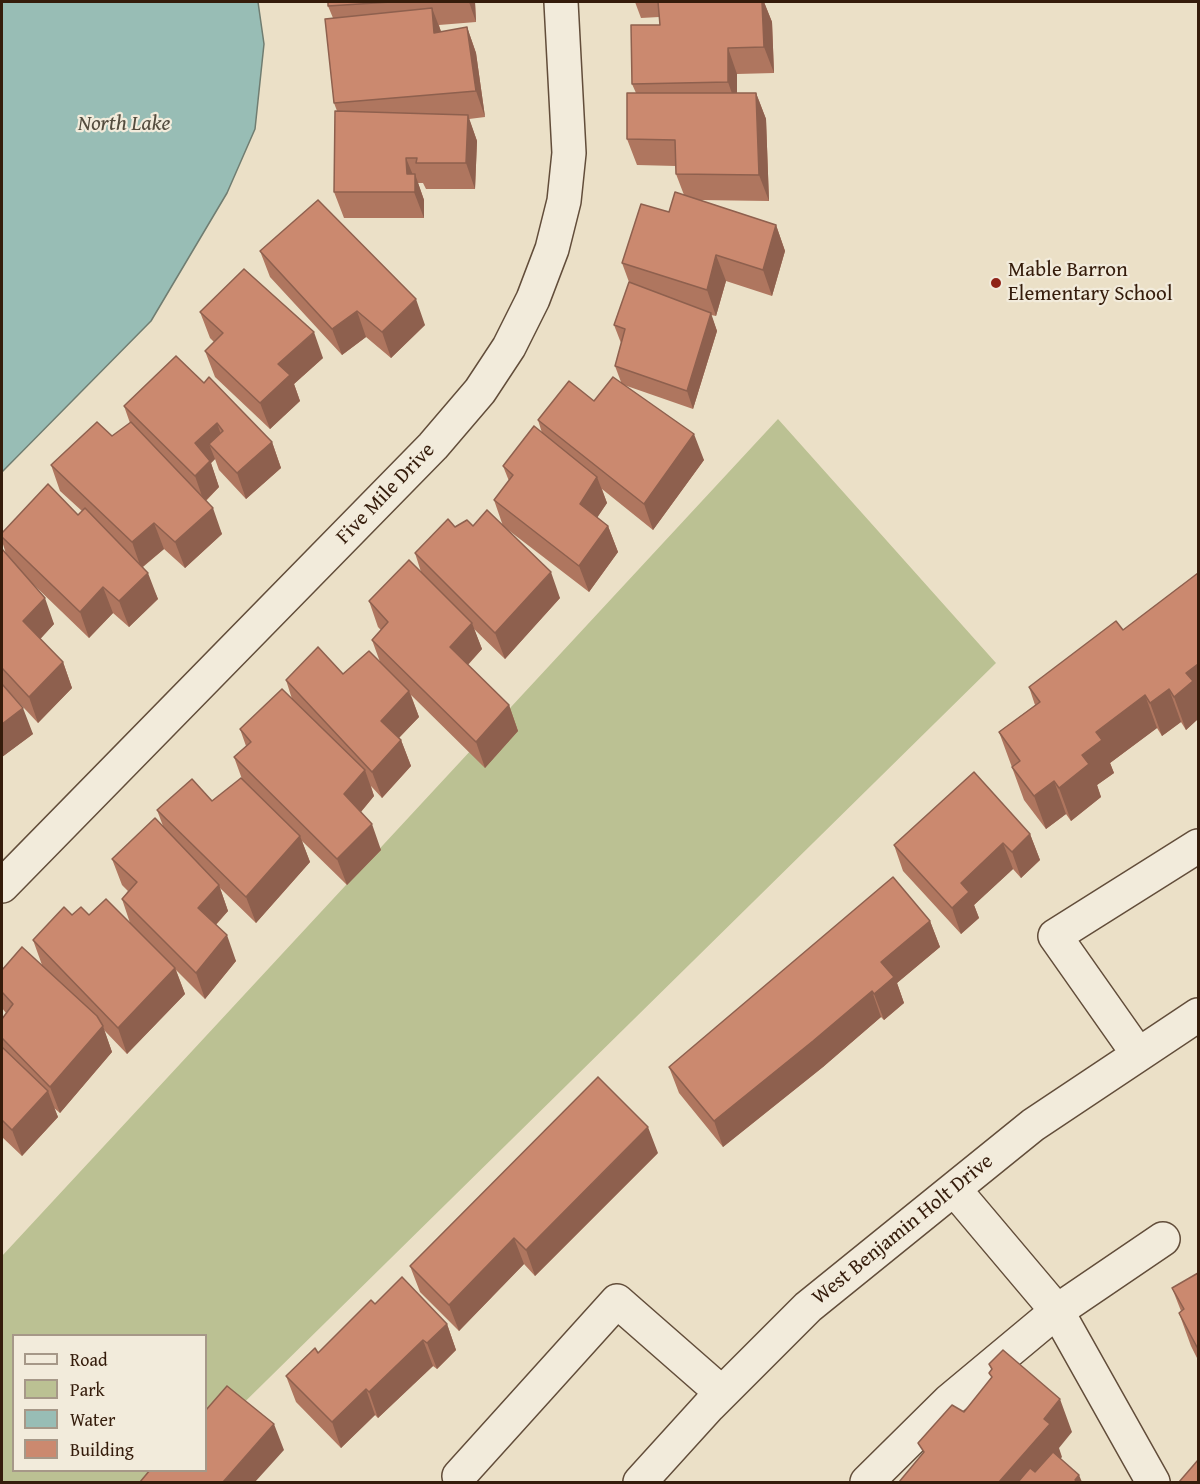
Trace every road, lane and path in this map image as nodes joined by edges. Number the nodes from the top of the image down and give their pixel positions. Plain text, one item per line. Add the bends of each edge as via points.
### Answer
1 (561, 2) edge
2 (1198, 846) edge
3 (2, 886) edge
4 (1198, 1015) edge
5 (1138, 1054) junction
6 (954, 1189) junction
7 (1163, 1239) dead end
8 (1057, 1311) junction
9 (722, 1393) junction
10 (459, 1476) dead end
11 (640, 1482) edge
12 (867, 1482) edge
13 (1153, 1482) edge

1 - 3 street, Five Mile Drive via 569,153 564,201 552,249 509,347 480,392 434,446
2 - 5 street via 1055,936
4 - 5 street, West Benjamin Holt Drive
5 - 6 street, West Benjamin Holt Drive via 1033,1125
6 - 8 street
6 - 9 street, West Benjamin Holt Drive via 808,1307
7 - 8 street
8 - 12 street via 949,1401
8 - 13 street
9 - 10 street via 617,1301
9 - 11 street, West Benjamin Holt Drive

